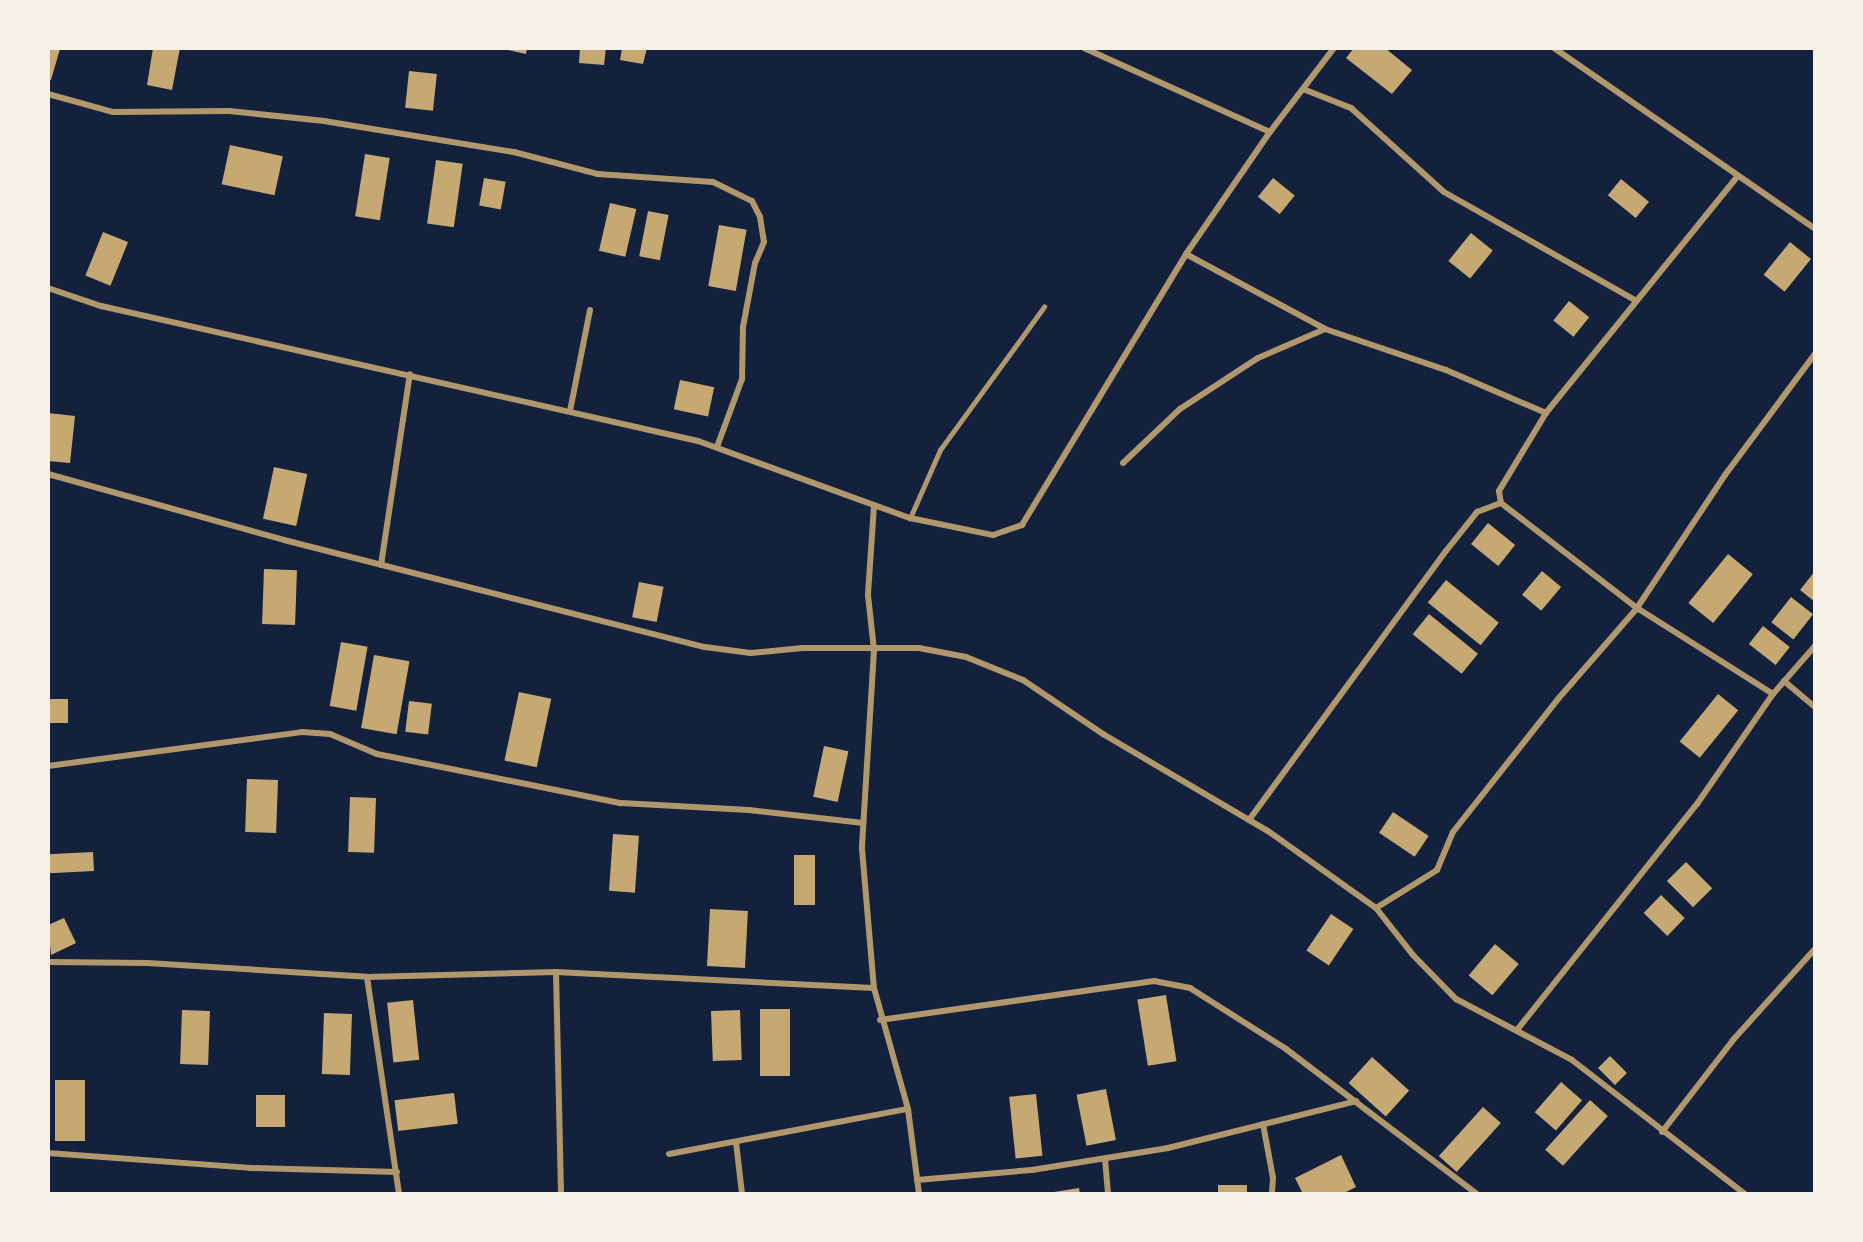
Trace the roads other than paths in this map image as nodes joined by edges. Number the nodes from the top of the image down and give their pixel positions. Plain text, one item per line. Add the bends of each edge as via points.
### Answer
1 (1083, 48) edge
2 (1334, 48) edge
3 (1554, 48) edge
4 (1303, 89) junction
5 (48, 94) edge
6 (1270, 132) junction
7 (1737, 177) junction
8 (1815, 229) edge
9 (1186, 254) junction
10 (48, 288) edge
11 (1635, 300) junction
12 (1044, 307) dead end
13 (590, 310) dead end
14 (1325, 329) junction
15 (1815, 354) edge
16 (410, 374) junction
17 (570, 411) junction
18 (1546, 413) junction
19 (717, 447) junction
20 (1124, 463) dead end
21 (48, 474) edge
22 (1501, 504) junction
23 (874, 506) junction
24 (910, 518) junction
25 (381, 565) junction
26 (1637, 608) junction
27 (1815, 646) edge
28 (874, 650) junction
29 (1784, 681) junction
30 (1773, 694) junction
31 (1815, 707) edge
32 (48, 766) edge
33 (1249, 820) junction
34 (863, 823) junction
35 (1376, 908) junction
36 (1815, 949) edge
37 (48, 962) edge
38 (556, 972) junction
39 (367, 977) junction
40 (874, 988) junction
41 (880, 1020) junction
42 (1517, 1030) junction
43 (1356, 1101) junction
44 (908, 1109) junction
45 (1263, 1124) junction
46 (1662, 1132) junction
47 (736, 1142) junction
48 (48, 1153) edge
49 (669, 1154) dead end
50 (1105, 1159) junction
51 (396, 1172) junction
52 (917, 1180) junction
53 (399, 1194) edge
54 (561, 1194) edge
55 (742, 1194) edge
56 (919, 1194) edge
57 (1108, 1194) edge
58 (1272, 1194) edge
59 (1477, 1194) edge
60 (1745, 1194) edge

1 - 6 street
2 - 4 street
3 - 7 street
4 - 6 street
4 - 11 street via 1351,108 1444,192
5 - 19 street via 113,112 229,111 324,121 514,152 598,174 713,182 752,201 764,242 755,263 744,327 742,379
6 - 9 street
7 - 8 street
7 - 11 street
9 - 14 street
9 - 24 street via 1022,525 993,535
10 - 16 street via 100,306
11 - 18 street
12 - 24 lane via 940,450
13 - 17 street
14 - 18 street via 1446,370
14 - 20 street via 1258,358 1180,409
15 - 26 street via 1725,475
16 - 17 street
16 - 25 street
17 - 19 street
18 - 22 street via 1499,491
19 - 23 street
21 - 25 street
22 - 26 street
22 - 33 street via 1477,512
23 - 24 street
23 - 28 street via 868,596
25 - 28 street via 705,647 751,652 803,648
26 - 30 street
26 - 35 street via 1558,699 1453,832 1437,870
27 - 29 street
28 - 33 street via 919,648 966,657 1023,680 1103,734
28 - 34 street
29 - 30 street
29 - 31 street
30 - 42 street via 1697,804
32 - 34 street via 302,732 330,734 377,754 621,803 749,810
33 - 35 street
34 - 40 street
35 - 42 street via 1413,955 1456,999
36 - 46 street via 1733,1040
37 - 39 street via 147,963
38 - 39 street
38 - 40 street
38 - 54 street
39 - 51 street
40 - 41 street
41 - 43 street via 1154,981 1190,988 1209,999
41 - 44 street
42 - 46 street via 1572,1060
43 - 45 street
43 - 59 street
44 - 47 street
44 - 52 street
45 - 50 street
45 - 58 street via 1274,1178
46 - 60 street
47 - 49 street
47 - 55 street
48 - 51 street via 250,1168
50 - 52 street
50 - 57 street
51 - 53 street
52 - 56 street

